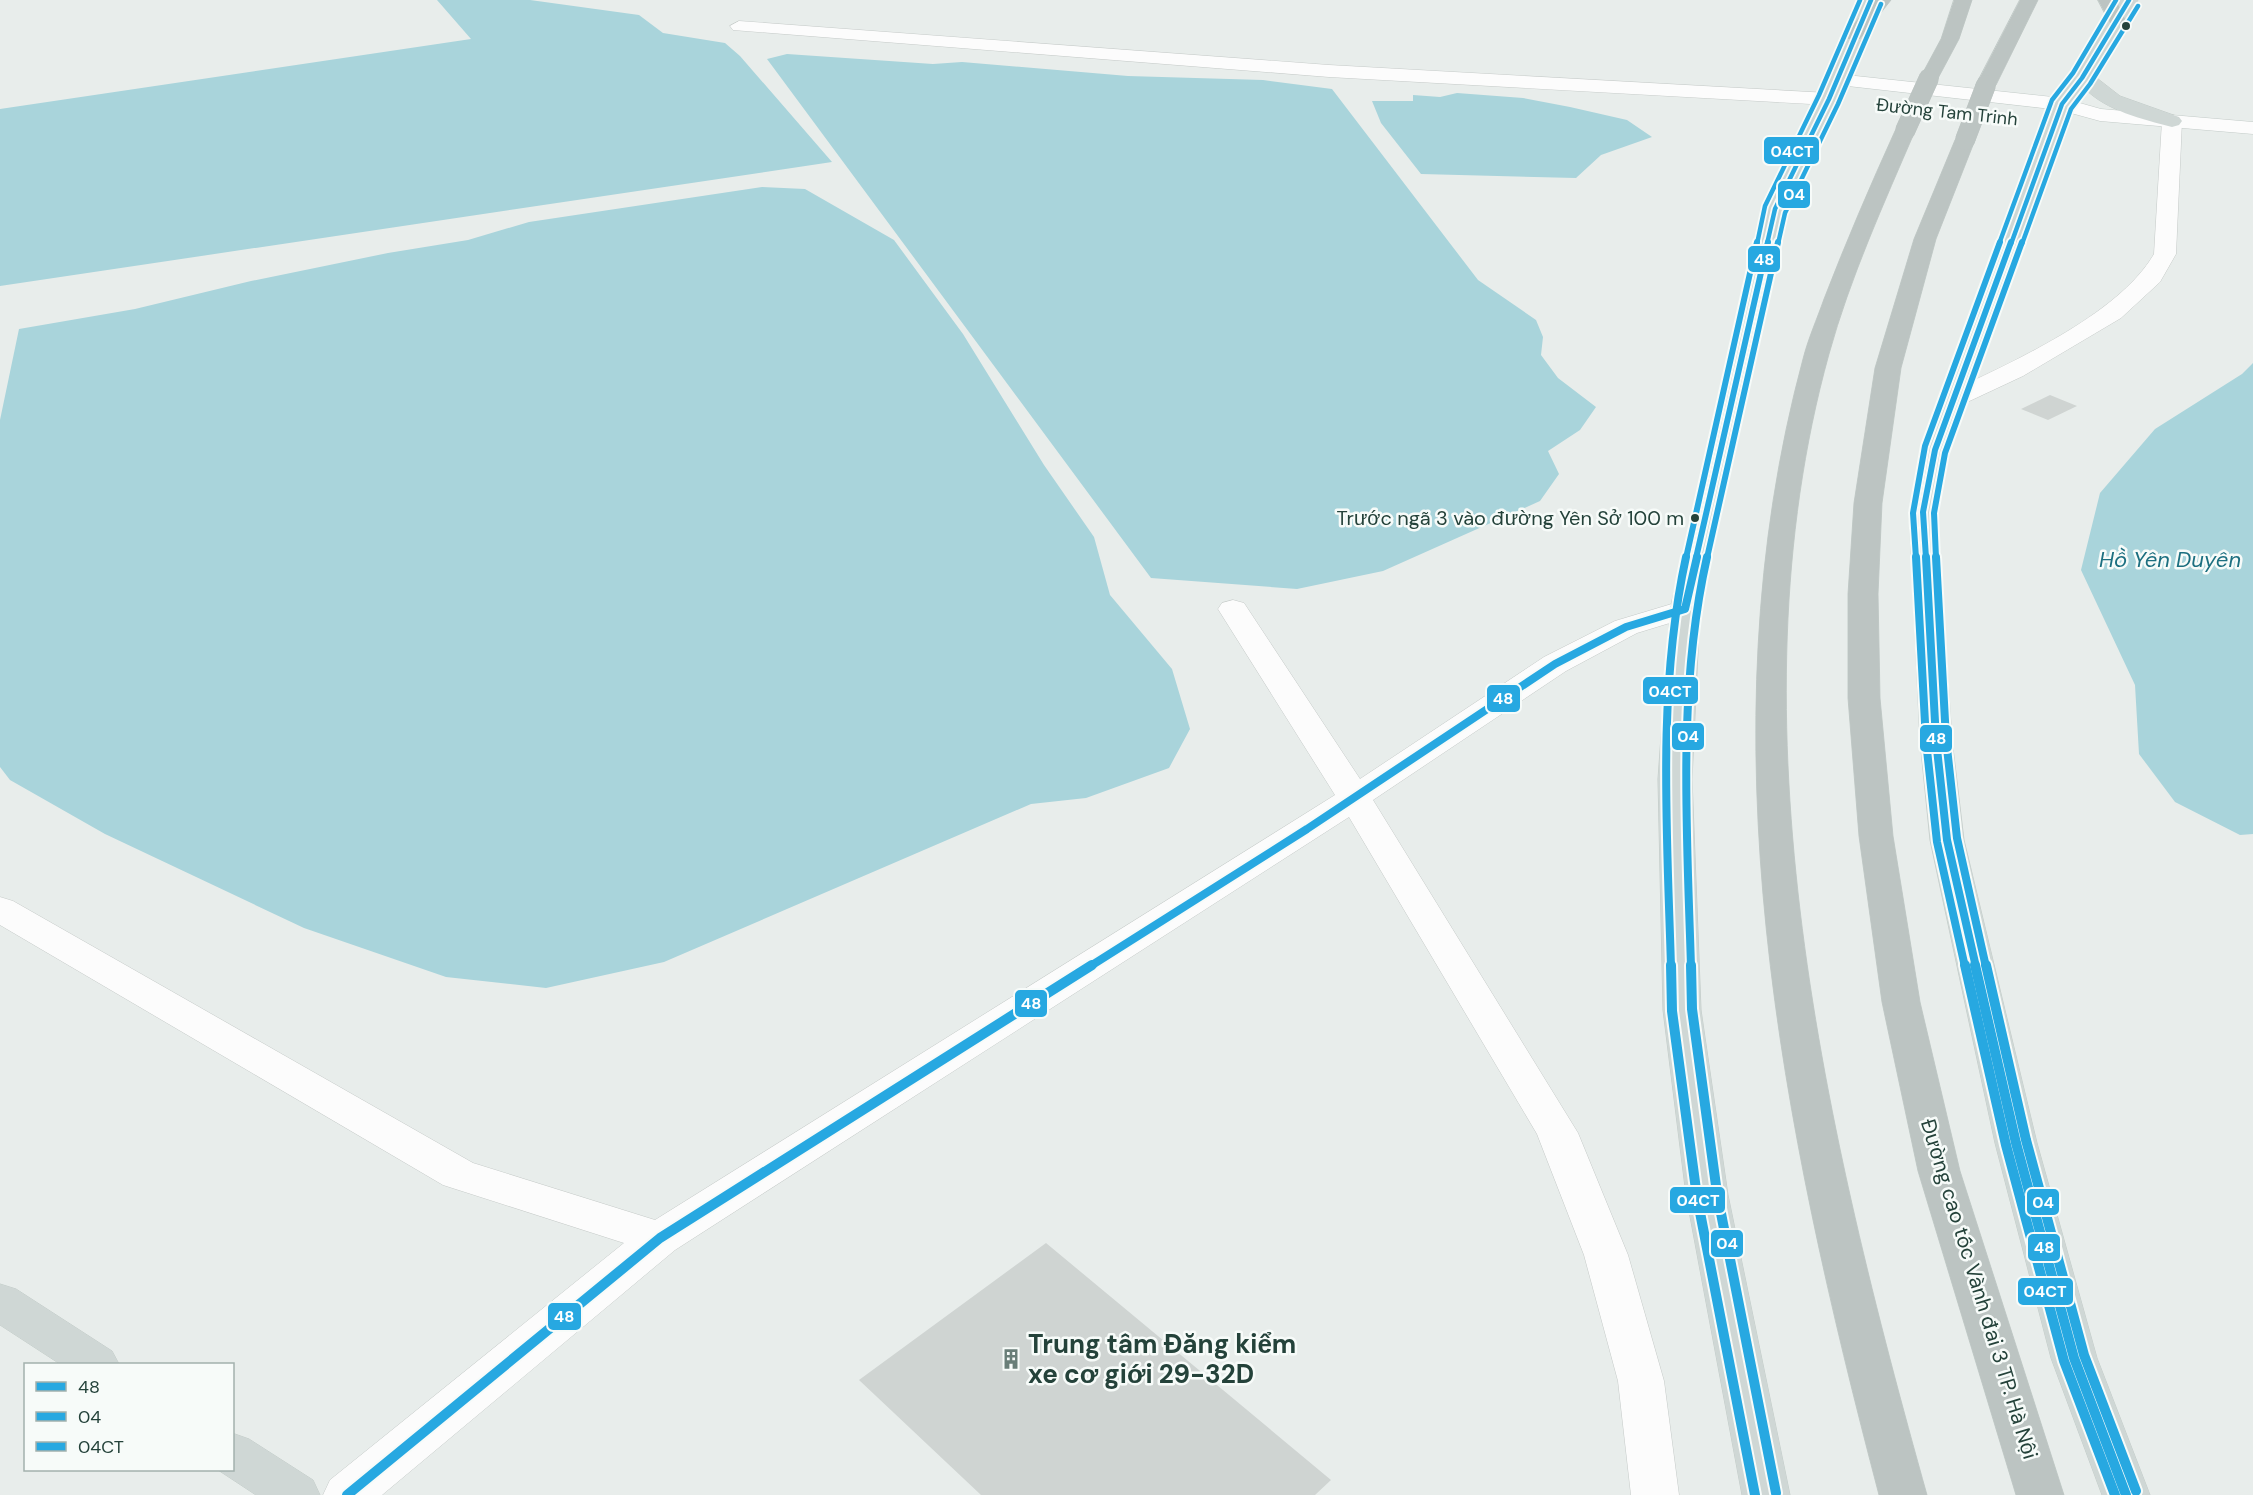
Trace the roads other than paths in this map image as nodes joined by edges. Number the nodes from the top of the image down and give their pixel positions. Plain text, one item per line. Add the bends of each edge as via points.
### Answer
1 (1871, 0) edge
2 (1882, 0) edge
3 (1963, 0) edge
4 (2029, 0) edge
5 (2107, 0) edge
6 (2129, 0) edge
7 (2116, 19) junction
8 (739, 26) dead end
9 (1854, 34) junction
10 (2085, 77) junction
11 (1833, 90) junction
12 (1860, 103) dead end
13 (2048, 116) junction
14 (1998, 118) dead end
15 (1898, 119) junction
16 (2172, 121) junction
17 (1951, 122) junction
18 (2253, 128) edge
19 (1953, 400) junction
20 (1233, 609) dead end
21 (1685, 609) junction
22 (1352, 797) junction
23 (0, 909) edge
24 (660, 1238) junction
25 (0, 1302) edge
26 (93, 1363) edge
27 (234, 1454) edge
28 (296, 1495) edge
29 (347, 1495) edge
30 (1657, 1495) edge
31 (1766, 1495) edge
32 (1903, 1495) edge
33 (2040, 1495) edge
34 (2126, 1495) edge

1 - 9 main road
2 - 9 highway
3 - 15 highway, bridge via 1950,39 1929,78
4 - 17 highway, Đường cao tốc Vành đai 3 TP. Hà Nội, bridge via 1986,85
5 - 7 highway
6 - 7 main road
7 - 10 main road
8 - 11 street via 1295,69
9 - 11 main road
10 - 13 main road
10 - 16 main road via 2094,90 2135,110
11 - 12 street, Đường Tam Trinh
11 - 13 street, Đường Tam Trinh
11 - 21 main road via 1776,209
13 - 16 street, Đường Tam Trinh via 2100,115
13 - 19 main road
14 - 17 street, Đường Tam Trinh
15 - 17 street, Đường Tam Trinh
15 - 32 highway via 1816,357 1788,492 1776,578 1770,689 1774,826 1792,1004 1823,1171 1872,1382
16 - 18 street, Đường Tam Trinh
16 - 19 street via 2164,254 2152,277 2113,313 2014,372
17 - 33 highway, Đường cao tốc Vành đai 3 TP. Hà Nội via 1925,239 1888,368 1868,503 1863,594 1864,698 1876,837 1901,1002 1939,1171
19 - 34 main road via 1935,450 1923,512 1936,740 1947,840 2016,1143 2068,1335
20 - 22 street
21 - 22 street via 1626,627 1590,644
21 - 31 main road via 1675,779 1682,1010 1707,1196
22 - 24 street
22 - 30 street via 1557,1133 1606,1255 1641,1381
23 - 24 street via 458,1174
24 - 29 street
25 - 26 main road
27 - 28 main road

